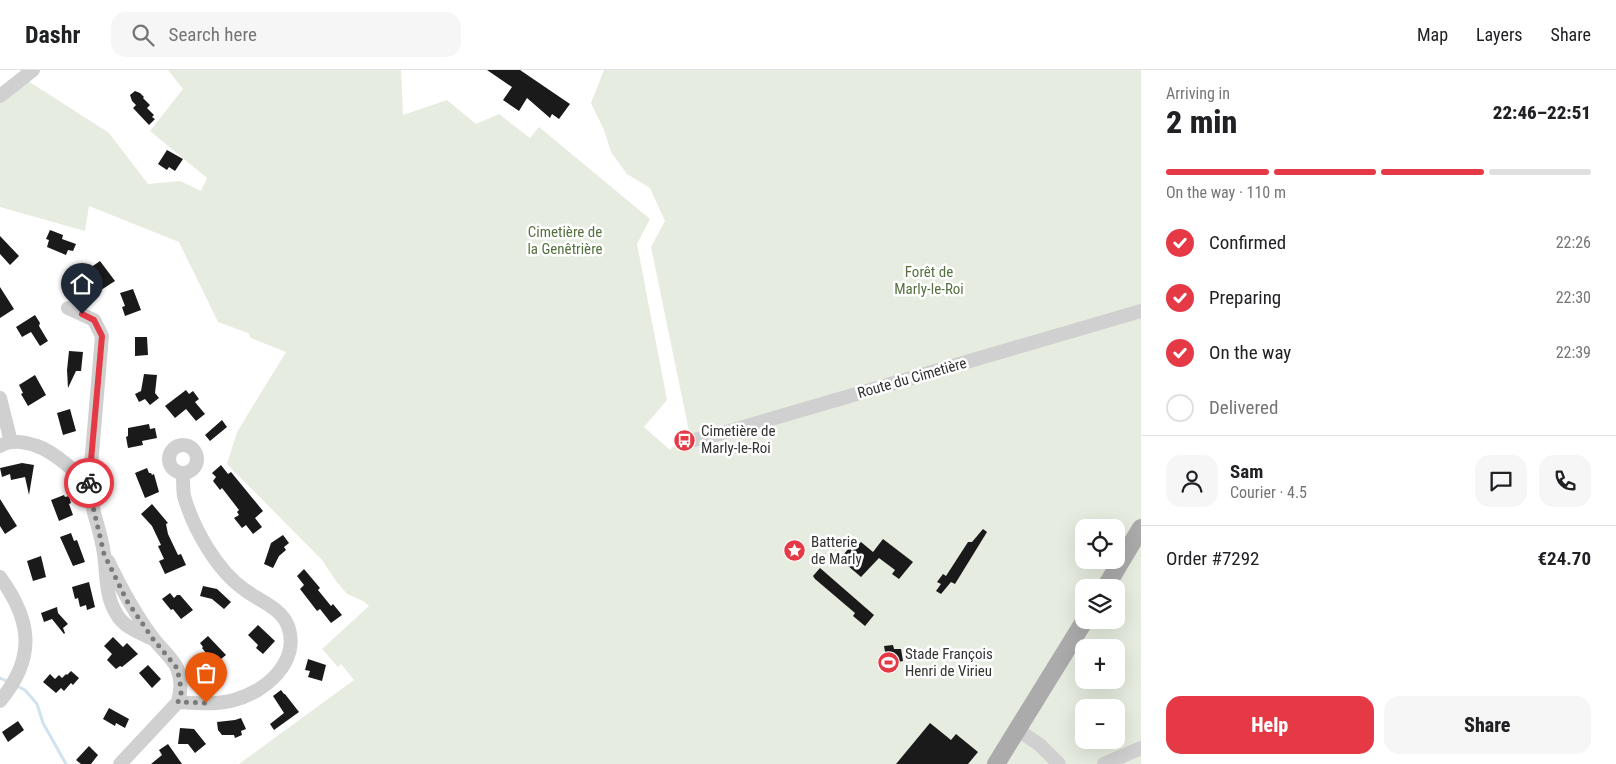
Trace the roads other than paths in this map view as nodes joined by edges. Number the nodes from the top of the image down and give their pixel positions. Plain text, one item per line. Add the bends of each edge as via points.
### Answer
1 (33, 70) edge
2 (0, 96) edge
3 (68, 308) dead end
4 (1141, 311) edge
5 (0, 398) edge
6 (682, 443) dead end
7 (5, 444) edge
8 (183, 474) dead end
9 (89, 489) junction
10 (1141, 528) edge
11 (0, 577) edge
12 (1110, 579) edge
13 (1080, 629) edge
14 (8, 690) edge
15 (178, 702) junction
16 (1018, 730) junction
17 (1141, 748) edge
18 (120, 764) edge
19 (996, 764) edge
20 (1059, 764) edge
21 (1104, 764) edge

1 - 2 street
3 - 9 street via 94,320 102,336
4 - 6 street, Route du Cimetière
5 - 7 street
7 - 9 street via 30,444 51,453 72,469
8 - 15 street via 184,495 198,534 218,564 243,589 282,617 288,626 290,647 284,666 275,677 250,695 206,703
9 - 15 street via 104,554 127,601 177,668 181,693
10 - 12 main road
11 - 14 street via 11,592 24,624 26,639 22,667
13 - 16 main road
15 - 18 street
16 - 19 main road
16 - 20 street
17 - 21 street

